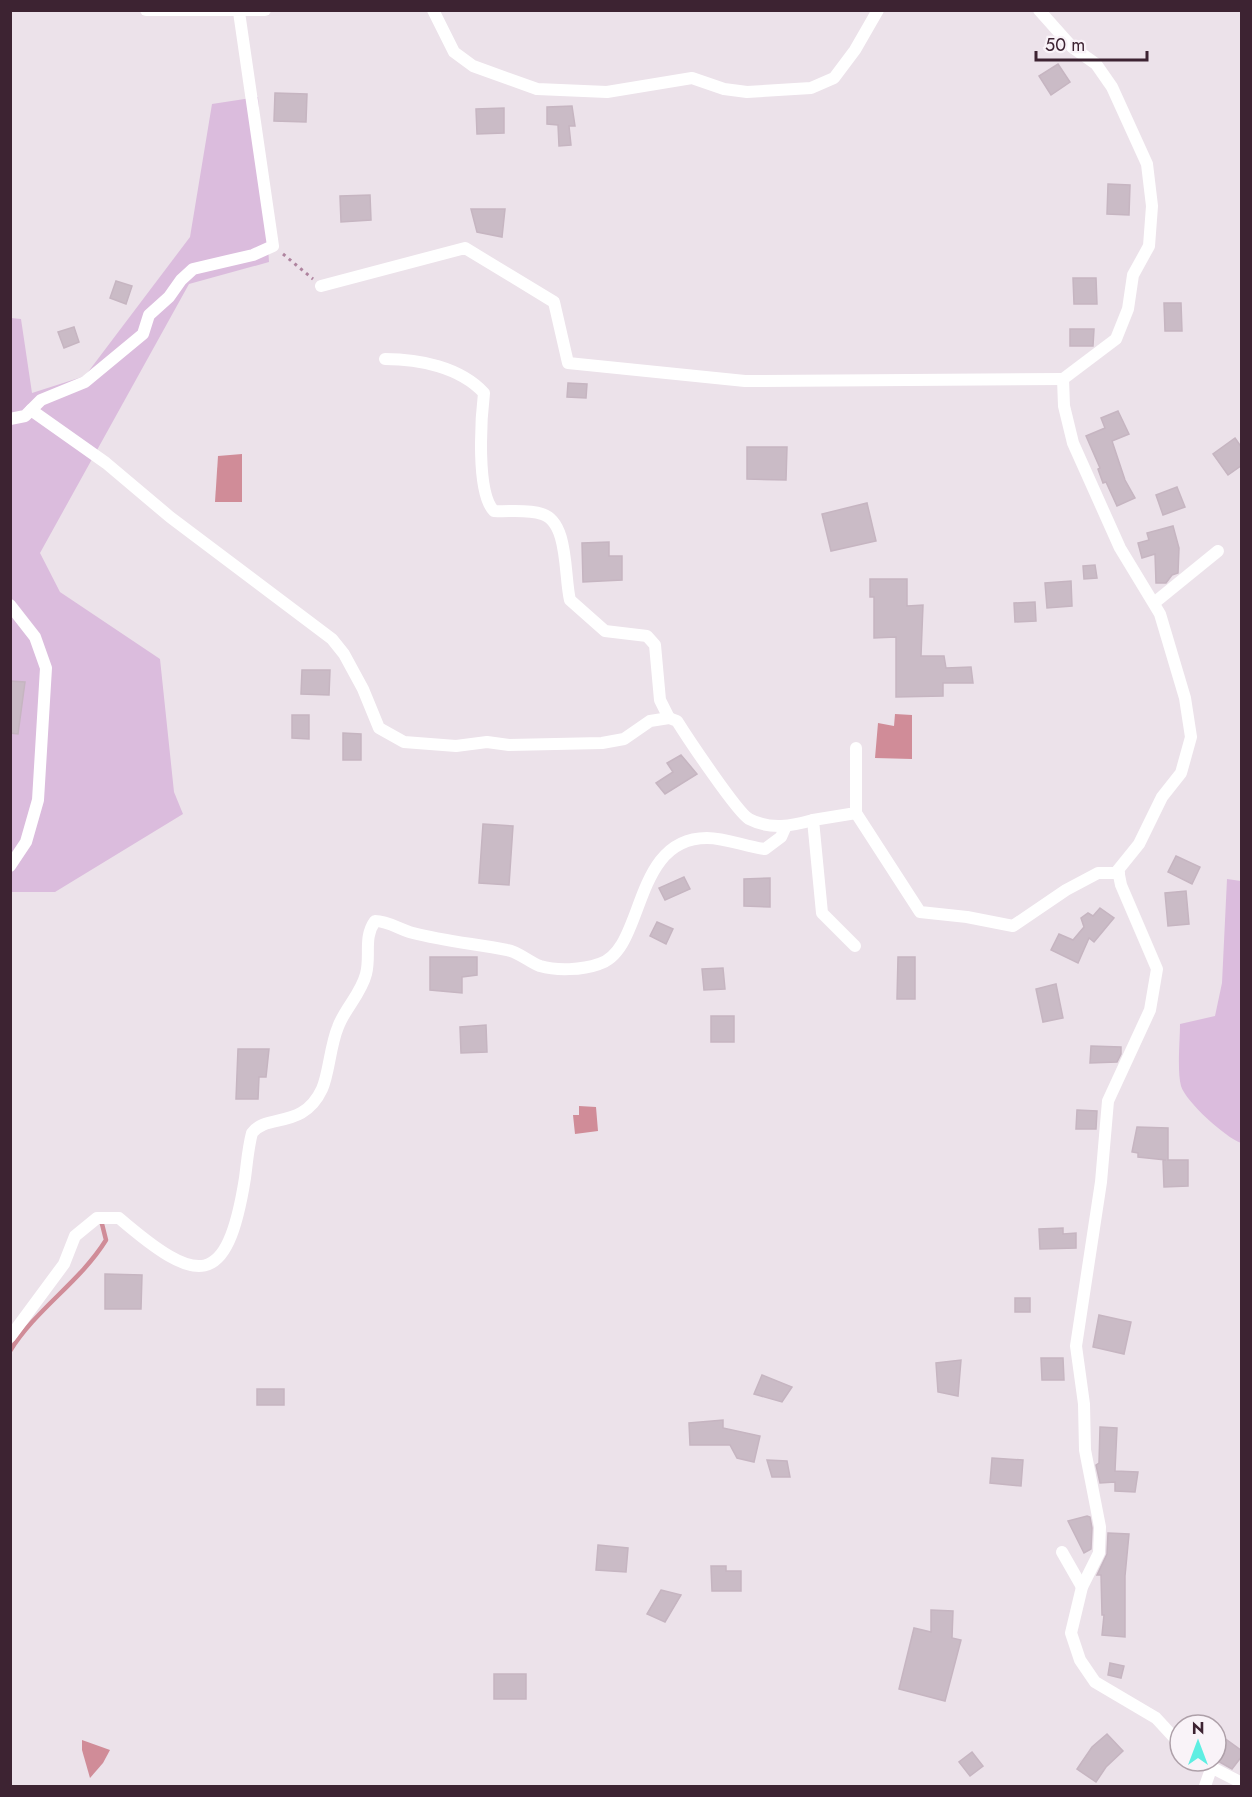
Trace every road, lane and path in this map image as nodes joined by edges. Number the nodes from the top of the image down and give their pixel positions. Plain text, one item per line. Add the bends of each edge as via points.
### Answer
1 (146, 10) edge
2 (265, 10) edge
3 (433, 10) edge
4 (878, 10) edge
5 (1039, 10) edge
6 (239, 12) junction
7 (273, 246) junction
8 (321, 286) joint
9 (385, 359) dead end
10 (1063, 379) junction
11 (31, 410) junction
12 (10, 419) edge
13 (1218, 551) dead end
14 (1154, 603) junction
15 (10, 605) edge
16 (669, 718) junction
17 (855, 748) dead end
18 (856, 813) junction
19 (813, 820) junction
20 (785, 828) junction
21 (10, 866) edge
22 (1119, 873) junction
23 (855, 946) dead end
24 (10, 1337) edge
25 (1062, 1552) dead end
26 (1082, 1587) junction
27 (1168, 1731) edge
28 (1220, 1773) edge
29 (1242, 1783) edge

1 - 6 street
2 - 6 street
3 - 4 street via 454,52 473,66 537,89 607,92 692,78 747,92 811,88 834,78
5 - 10 street via 1072,47 1096,64 1112,87 1147,164 1152,206 1149,246 1133,275 1128,309 1116,339
6 - 7 street
7 - 8 path
7 - 11 street via 253,255 193,269 149,315 143,334 85,382 41,400
8 - 10 street via 465,248 554,302 568,363 745,381
9 - 16 street via 407,359 448,370 474,383 484,393 481,471 490,506 494,511 542,514 556,523 570,600 605,631 647,636 655,645 660,700
10 - 14 street via 1070,434 1084,473 1120,548
11 - 12 street via 25,416
11 - 16 street via 106,463 170,517 332,639 363,689 379,728 389,736 417,745 602,743 624,739 650,721
13 - 14 street
14 - 22 street via 1185,698 1191,737 1181,773 1162,797 1139,844
15 - 21 street via 35,638 46,668 38,800 26,842
16 - 20 street via 677,721 748,819
17 - 18 street
18 - 19 street
18 - 22 street via 920,912 1014,926 1098,873
19 - 20 street
19 - 23 street via 822,913
20 - 24 street via 781,837 765,849 706,837 673,849 654,870 623,944 613,958 598,965 563,969 540,966 510,950 442,940 396,928 386,921 375,921 367,940 366,973 338,1025 323,1088 310,1106 295,1117 258,1125 252,1133 235,1225 220,1259 196,1268 154,1247 119,1218 97,1218 75,1236 64,1264
22 - 26 street via 1157,969 1150,1010 1108,1101 1101,1182 1077,1346 1085,1450 1100,1527 1099,1553
25 - 26 street
26 - 27 street via 1071,1633 1080,1660 1095,1682 1156,1718
28 - 29 street

